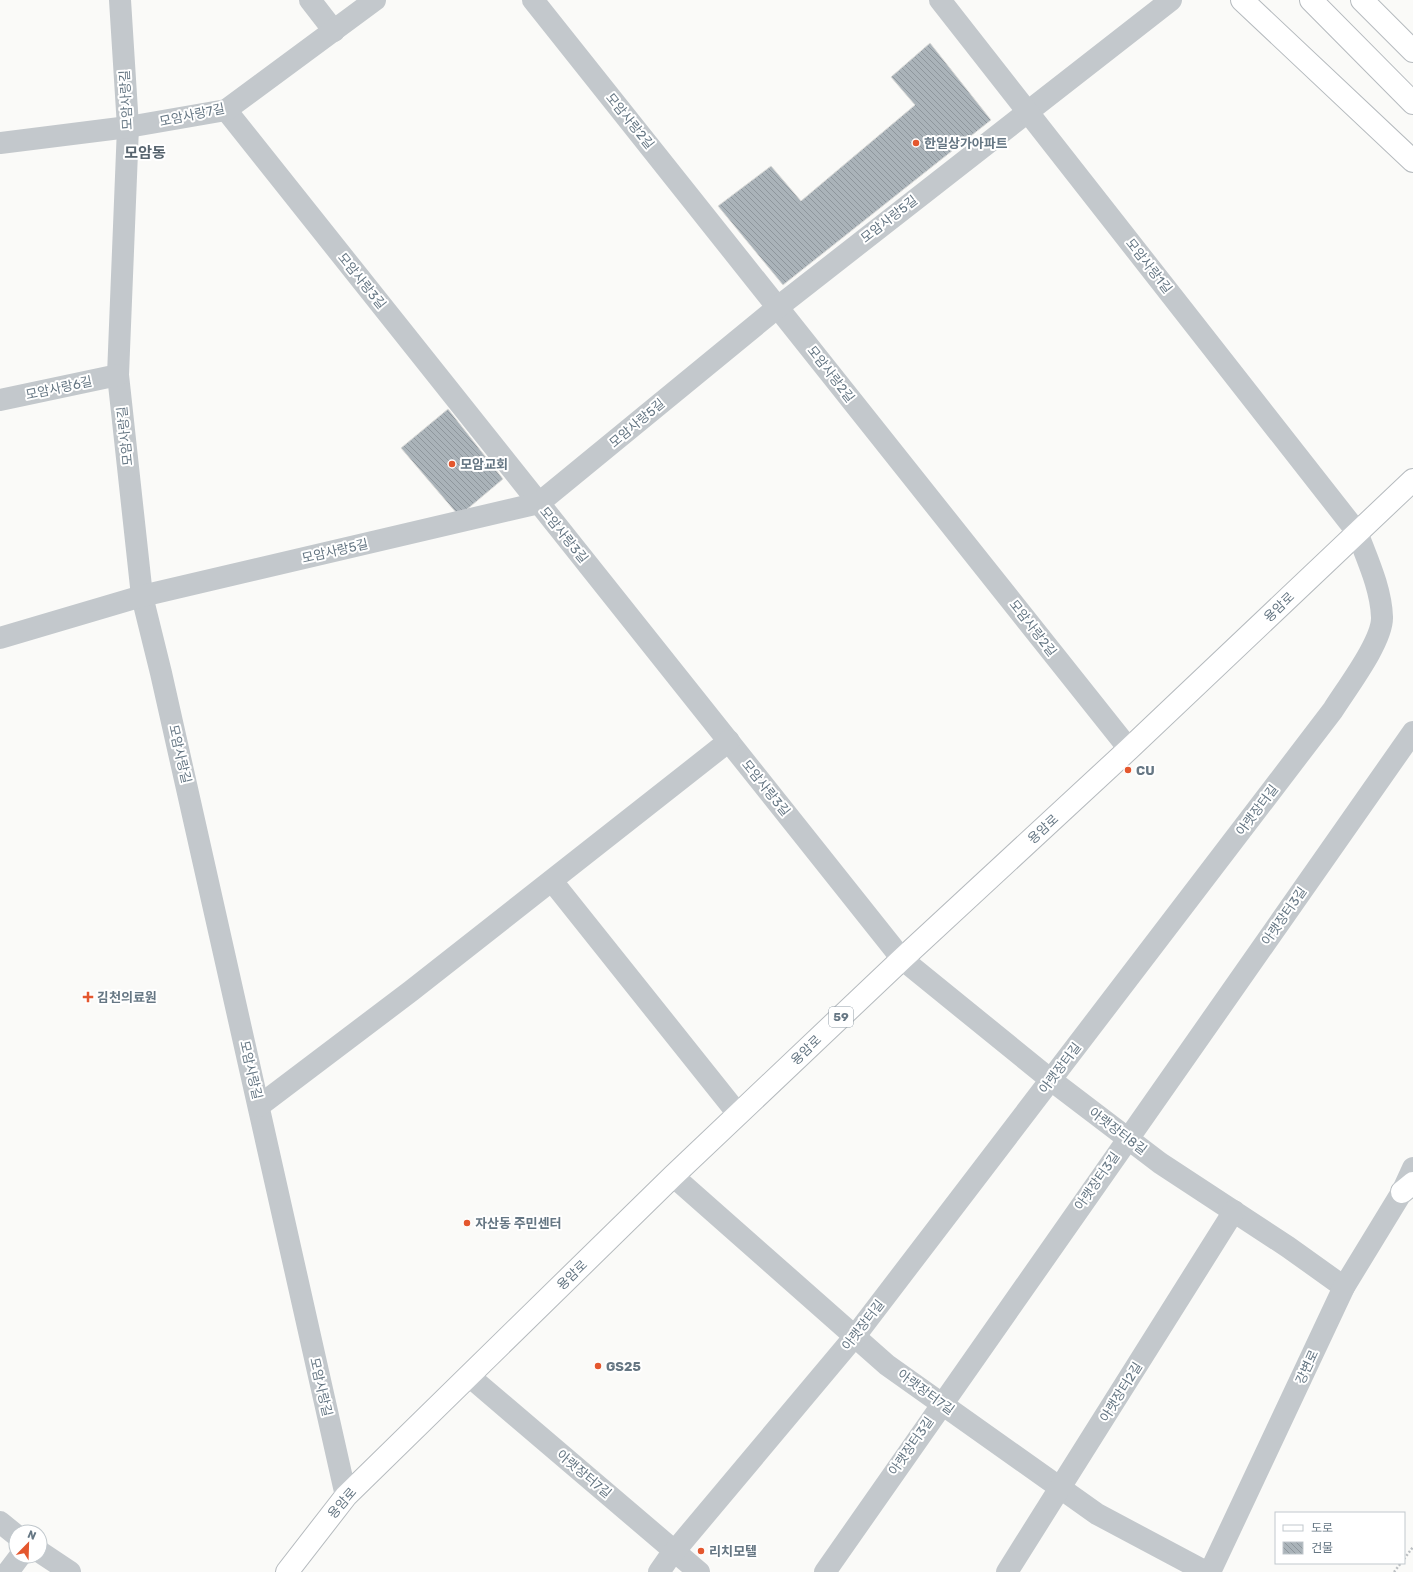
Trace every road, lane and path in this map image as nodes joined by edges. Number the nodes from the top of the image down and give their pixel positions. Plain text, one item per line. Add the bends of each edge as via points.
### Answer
1 (120, 0) edge
2 (310, 0) edge
3 (375, 0) edge
4 (533, 0) edge
5 (940, 0) edge
6 (1172, 0) edge
7 (1242, 0) edge
8 (1311, 0) edge
9 (1362, 0) edge
10 (334, 31) junction
11 (1413, 51) edge
12 (1413, 103) edge
13 (226, 110) junction
14 (1027, 111) junction
15 (128, 127) junction
16 (0, 143) edge
17 (1413, 162) edge
18 (778, 307) junction
19 (118, 375) junction
20 (0, 400) edge
21 (1413, 480) edge
22 (539, 503) junction
23 (1357, 532) junction
24 (142, 596) junction
25 (0, 638) edge
26 (1413, 732) edge
27 (729, 742) junction
28 (1129, 749) junction
29 (552, 881) junction
30 (902, 958) junction
31 (1051, 1080) junction
32 (259, 1106) junction
33 (738, 1114) junction
34 (1128, 1138) junction
35 (1413, 1168) edge
36 (673, 1176) junction
37 (1408, 1188) edge
38 (1234, 1211) junction
39 (1344, 1287) junction
40 (855, 1336) junction
41 (469, 1376) junction
42 (941, 1403) junction
43 (1060, 1488) junction
44 (346, 1496) junction
45 (0, 1522) edge
46 (8, 1528) edge
47 (1413, 1547) edge
48 (674, 1551) junction
49 (48, 1557) edge
50 (1405, 1558) edge
51 (1400, 1564) edge
52 (70, 1572) edge
53 (287, 1572) edge
54 (659, 1572) edge
55 (699, 1572) edge
56 (825, 1572) edge
57 (1007, 1572) edge
58 (1206, 1572) edge
59 (1210, 1572) edge
60 (1394, 1572) edge

1 - 15 street, 모암사랑길
2 - 10 street
3 - 10 street, 모암사랑7길
4 - 18 street, 모암사랑2길
5 - 14 street, 모암사랑1길
6 - 14 street, 모암사랑5길
7 - 17 main road
8 - 12 main road
9 - 11 main road
10 - 13 street, 모암사랑7길
13 - 15 street, 모암사랑7길
13 - 22 street, 모암사랑3길
14 - 18 street, 모암사랑5길
14 - 23 street, 모암사랑1길
15 - 16 street, 모암사랑7길
15 - 19 street, 모암사랑길
18 - 22 street, 모암사랑5길
18 - 28 street, 모암사랑2길
19 - 20 street, 모암사랑6길
19 - 24 street, 모암사랑길
21 - 23 main road, 용암로 / 59
22 - 24 street, 모암사랑5길
22 - 27 street, 모암사랑3길
23 - 28 main road, 용암로 / 59
23 - 31 street, 아랫장터길 via 1379,593 1382,618 1374,647 1333,710
24 - 25 street, 모암사랑5길
24 - 32 street, 모암사랑길
26 - 34 street, 아랫장터3길
27 - 29 street
27 - 30 street, 모암사랑3길
28 - 30 main road, 용암로 / 59
29 - 32 street
29 - 33 street
30 - 31 street, 아랫장터8길
30 - 33 main road, 용암로 / 59
31 - 34 street, 아랫장터8길
31 - 40 street, 아랫장터길
32 - 44 street, 모암사랑길
33 - 36 main road, 용암로 / 59
34 - 38 street, 아랫장터8길 via 1190,1184
34 - 42 street, 아랫장터3길
35 - 37 street, 강변로
36 - 40 street, 아랫장터7길
36 - 41 main road, 용암로 / 59
37 - 39 street, 강변로
38 - 39 street, 아랫장터8길
38 - 43 street, 아랫장터2길
39 - 59 street, 강변로
40 - 42 street, 아랫장터7길 via 887,1364
40 - 48 street, 아랫장터길
41 - 44 main road, 용암로 / 59
41 - 48 street, 아랫장터7길
42 - 43 street, 아랫장터7길
42 - 56 street, 아랫장터3길
43 - 57 street, 아랫장터2길
43 - 58 street, 아랫장터7길 via 1097,1514
44 - 53 main road, 용암로 / 59
45 - 46 street
47 - 50 path
48 - 54 street, 아랫장터길
48 - 55 street, 아랫장터7길
49 - 52 street
51 - 60 path

